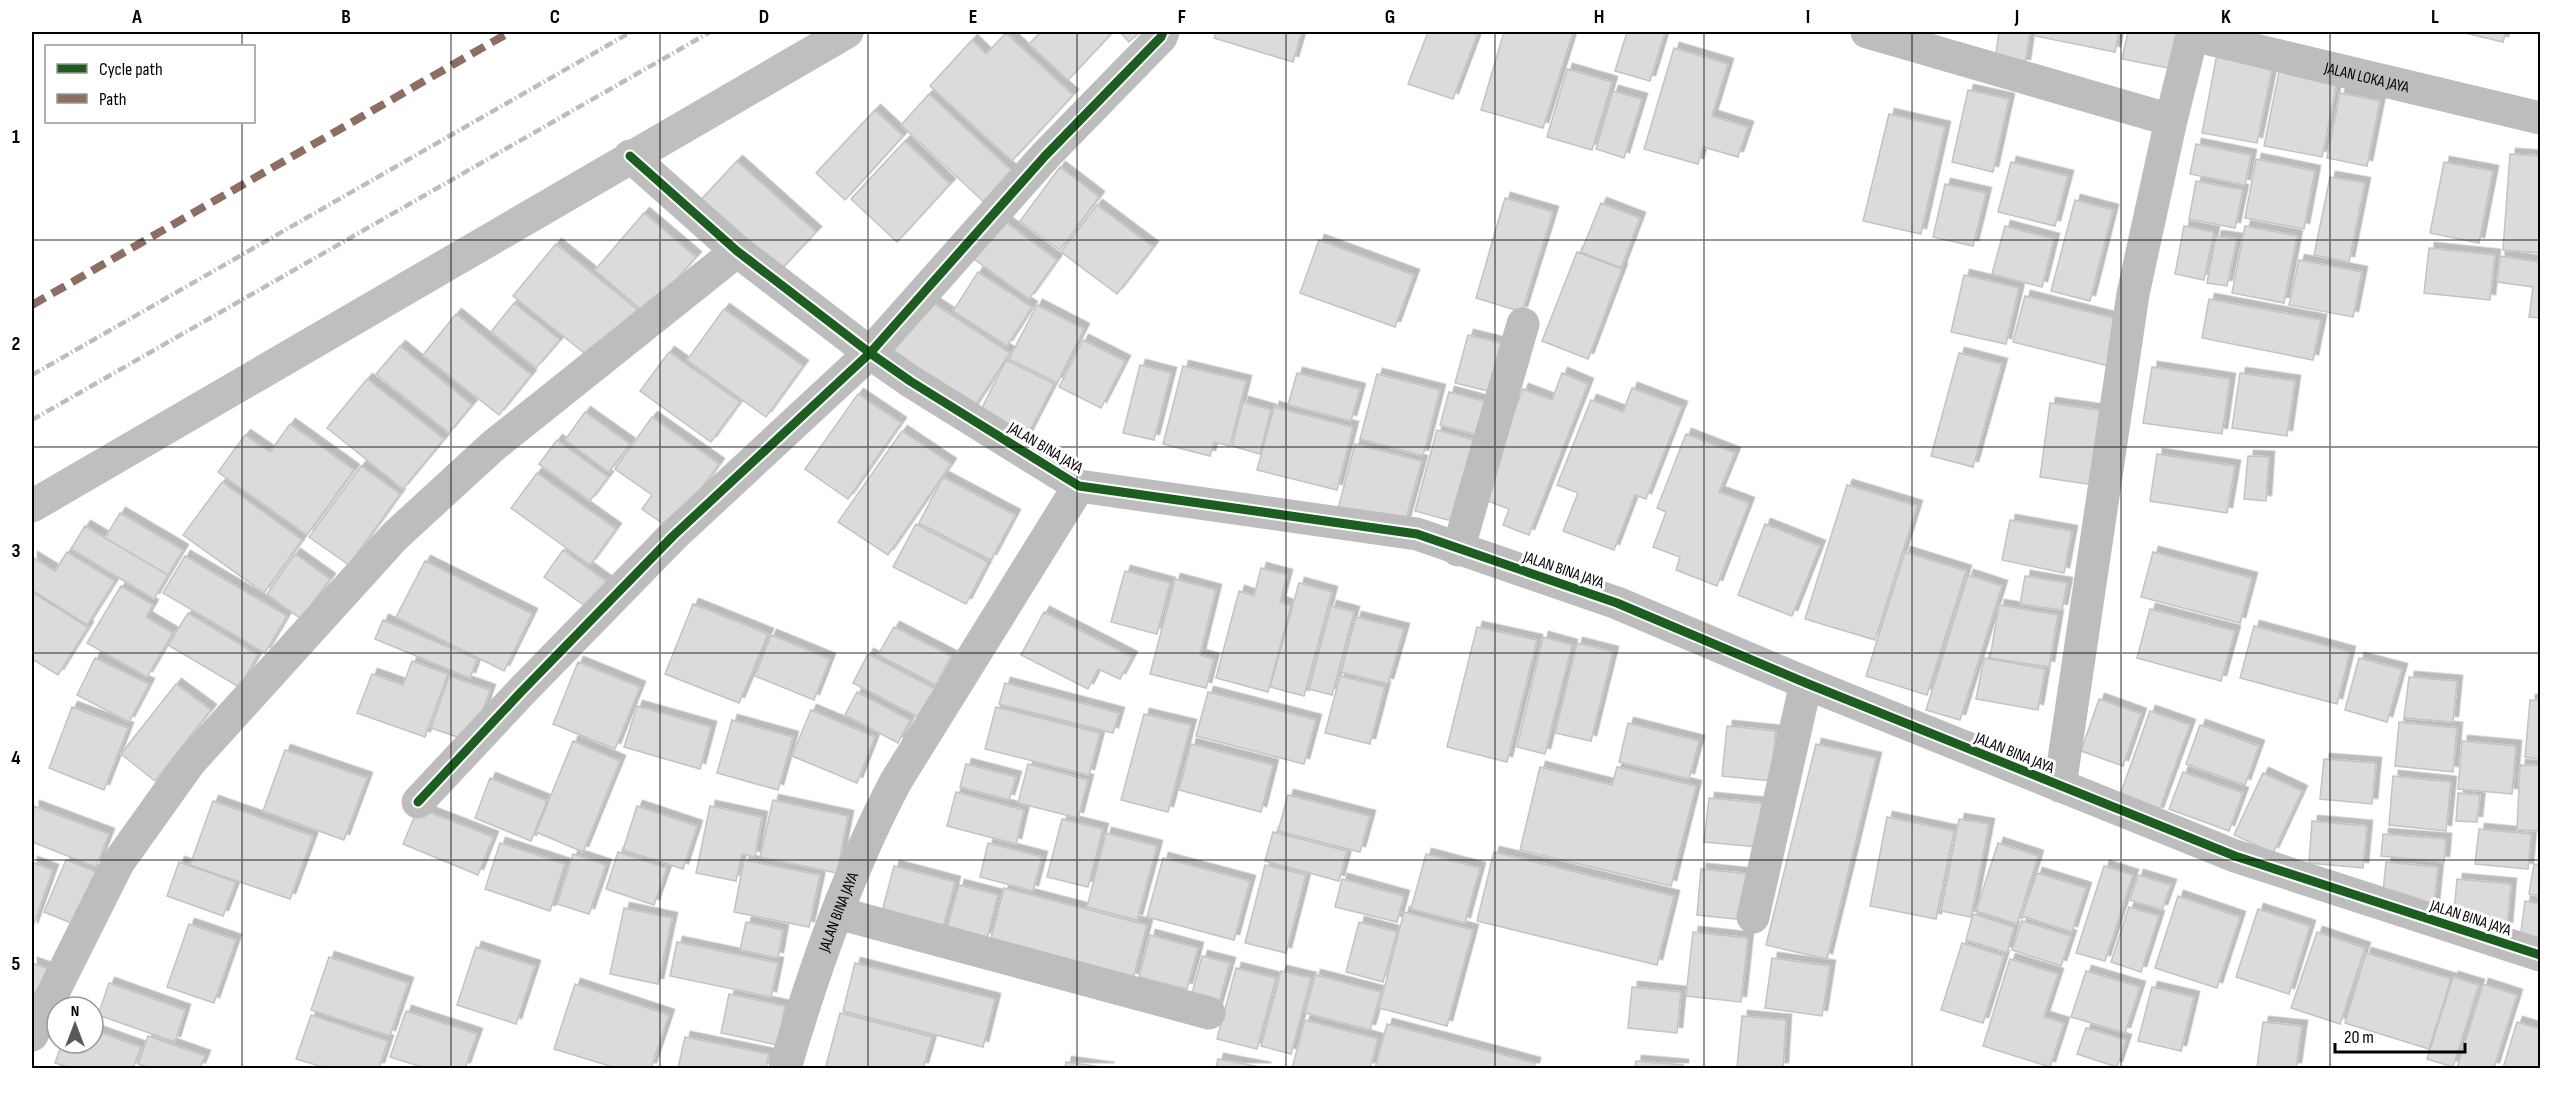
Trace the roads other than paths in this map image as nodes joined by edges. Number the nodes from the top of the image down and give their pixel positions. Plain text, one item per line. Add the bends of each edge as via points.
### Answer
1 (847, 32) edge
2 (1163, 32) edge
3 (1868, 32) edge
4 (2193, 33) edge
5 (2541, 118) edge
6 (2171, 120) junction
7 (630, 156) junction
8 (737, 251) junction
9 (1523, 324) dead end
10 (870, 353) junction
11 (1079, 486) junction
12 (32, 506) edge
13 (1458, 549) junction
14 (1806, 683) junction
15 (2060, 786) junction
16 (418, 802) dead end
17 (838, 913) junction
18 (1753, 917) dead end
19 (2541, 956) edge
20 (1209, 1013) dead end
21 (32, 1035) edge
22 (785, 1068) edge

1 - 7 main road
2 - 10 street via 1045,156
3 - 6 street
4 - 5 street, JALAN LOKA JAYA
4 - 6 street
6 - 15 street via 2133,294
7 - 8 street, JALAN BINA JAYA
7 - 12 main road
8 - 10 street, JALAN BINA JAYA
8 - 21 street via 493,446 395,536 190,762 118,862
9 - 13 street
10 - 11 street, JALAN BINA JAYA
10 - 16 street via 673,536
11 - 13 street, JALAN BINA JAYA via 1383,528 1416,534
11 - 17 street, JALAN BINA JAYA via 896,781 873,825
13 - 14 street, JALAN BINA JAYA via 1617,603
14 - 15 street, JALAN BINA JAYA
14 - 18 street
15 - 19 street, JALAN BINA JAYA via 2235,856
17 - 20 street
17 - 22 street, JALAN BINA JAYA via 809,987

